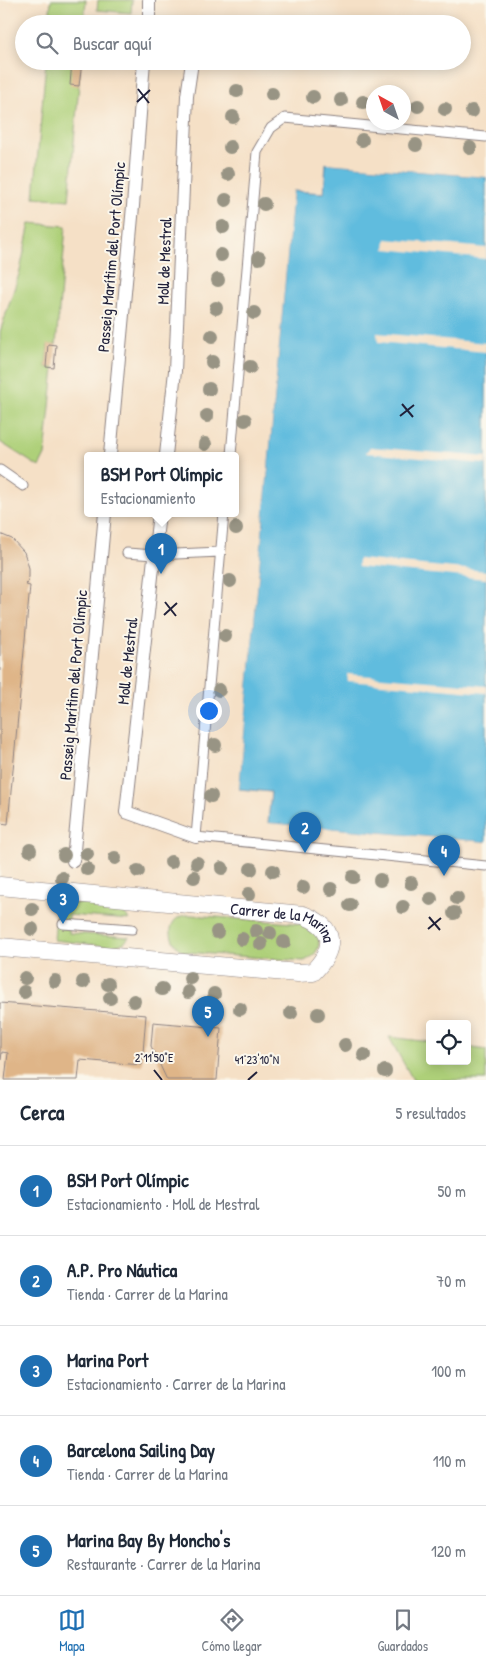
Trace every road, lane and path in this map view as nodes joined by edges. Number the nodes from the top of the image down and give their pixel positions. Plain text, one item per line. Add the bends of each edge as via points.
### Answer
1 (150, 0) edge
2 (149, 15) edge
3 (142, 70) edge
4 (191, 70) edge
5 (486, 137) edge
6 (110, 452) edge
7 (166, 452) edge
8 (231, 452) edge
9 (0, 470) edge
10 (23, 486) dead end
11 (105, 517) edge
12 (159, 517) edge
13 (224, 517) edge
14 (220, 552) junction
15 (127, 553) dead end
16 (154, 554) junction
17 (196, 837) junction
18 (73, 861) dead end
19 (486, 866) edge
20 (0, 886) edge
21 (63, 924) dead end
22 (132, 929) dead end
23 (0, 948) edge

1 - 2 street
3 - 6 street, Passeig Marítim del Port Olímpic
4 - 7 street, Moll de Mestral via 175,371
5 - 8 lane via 285,118 270,128 257,152
9 - 10 lane
11 - 18 street, Passeig Marítim del Port Olímpic
12 - 16 street, Moll de Mestral
13 - 14 lane
14 - 16 lane
14 - 17 lane
15 - 16 lane
16 - 17 street, Moll de Mestral via 126,812
17 - 19 lane
20 - 23 street, Carrer de la Marina via 303,915 316,920 329,937 322,963 313,972 298,973
21 - 22 lane

